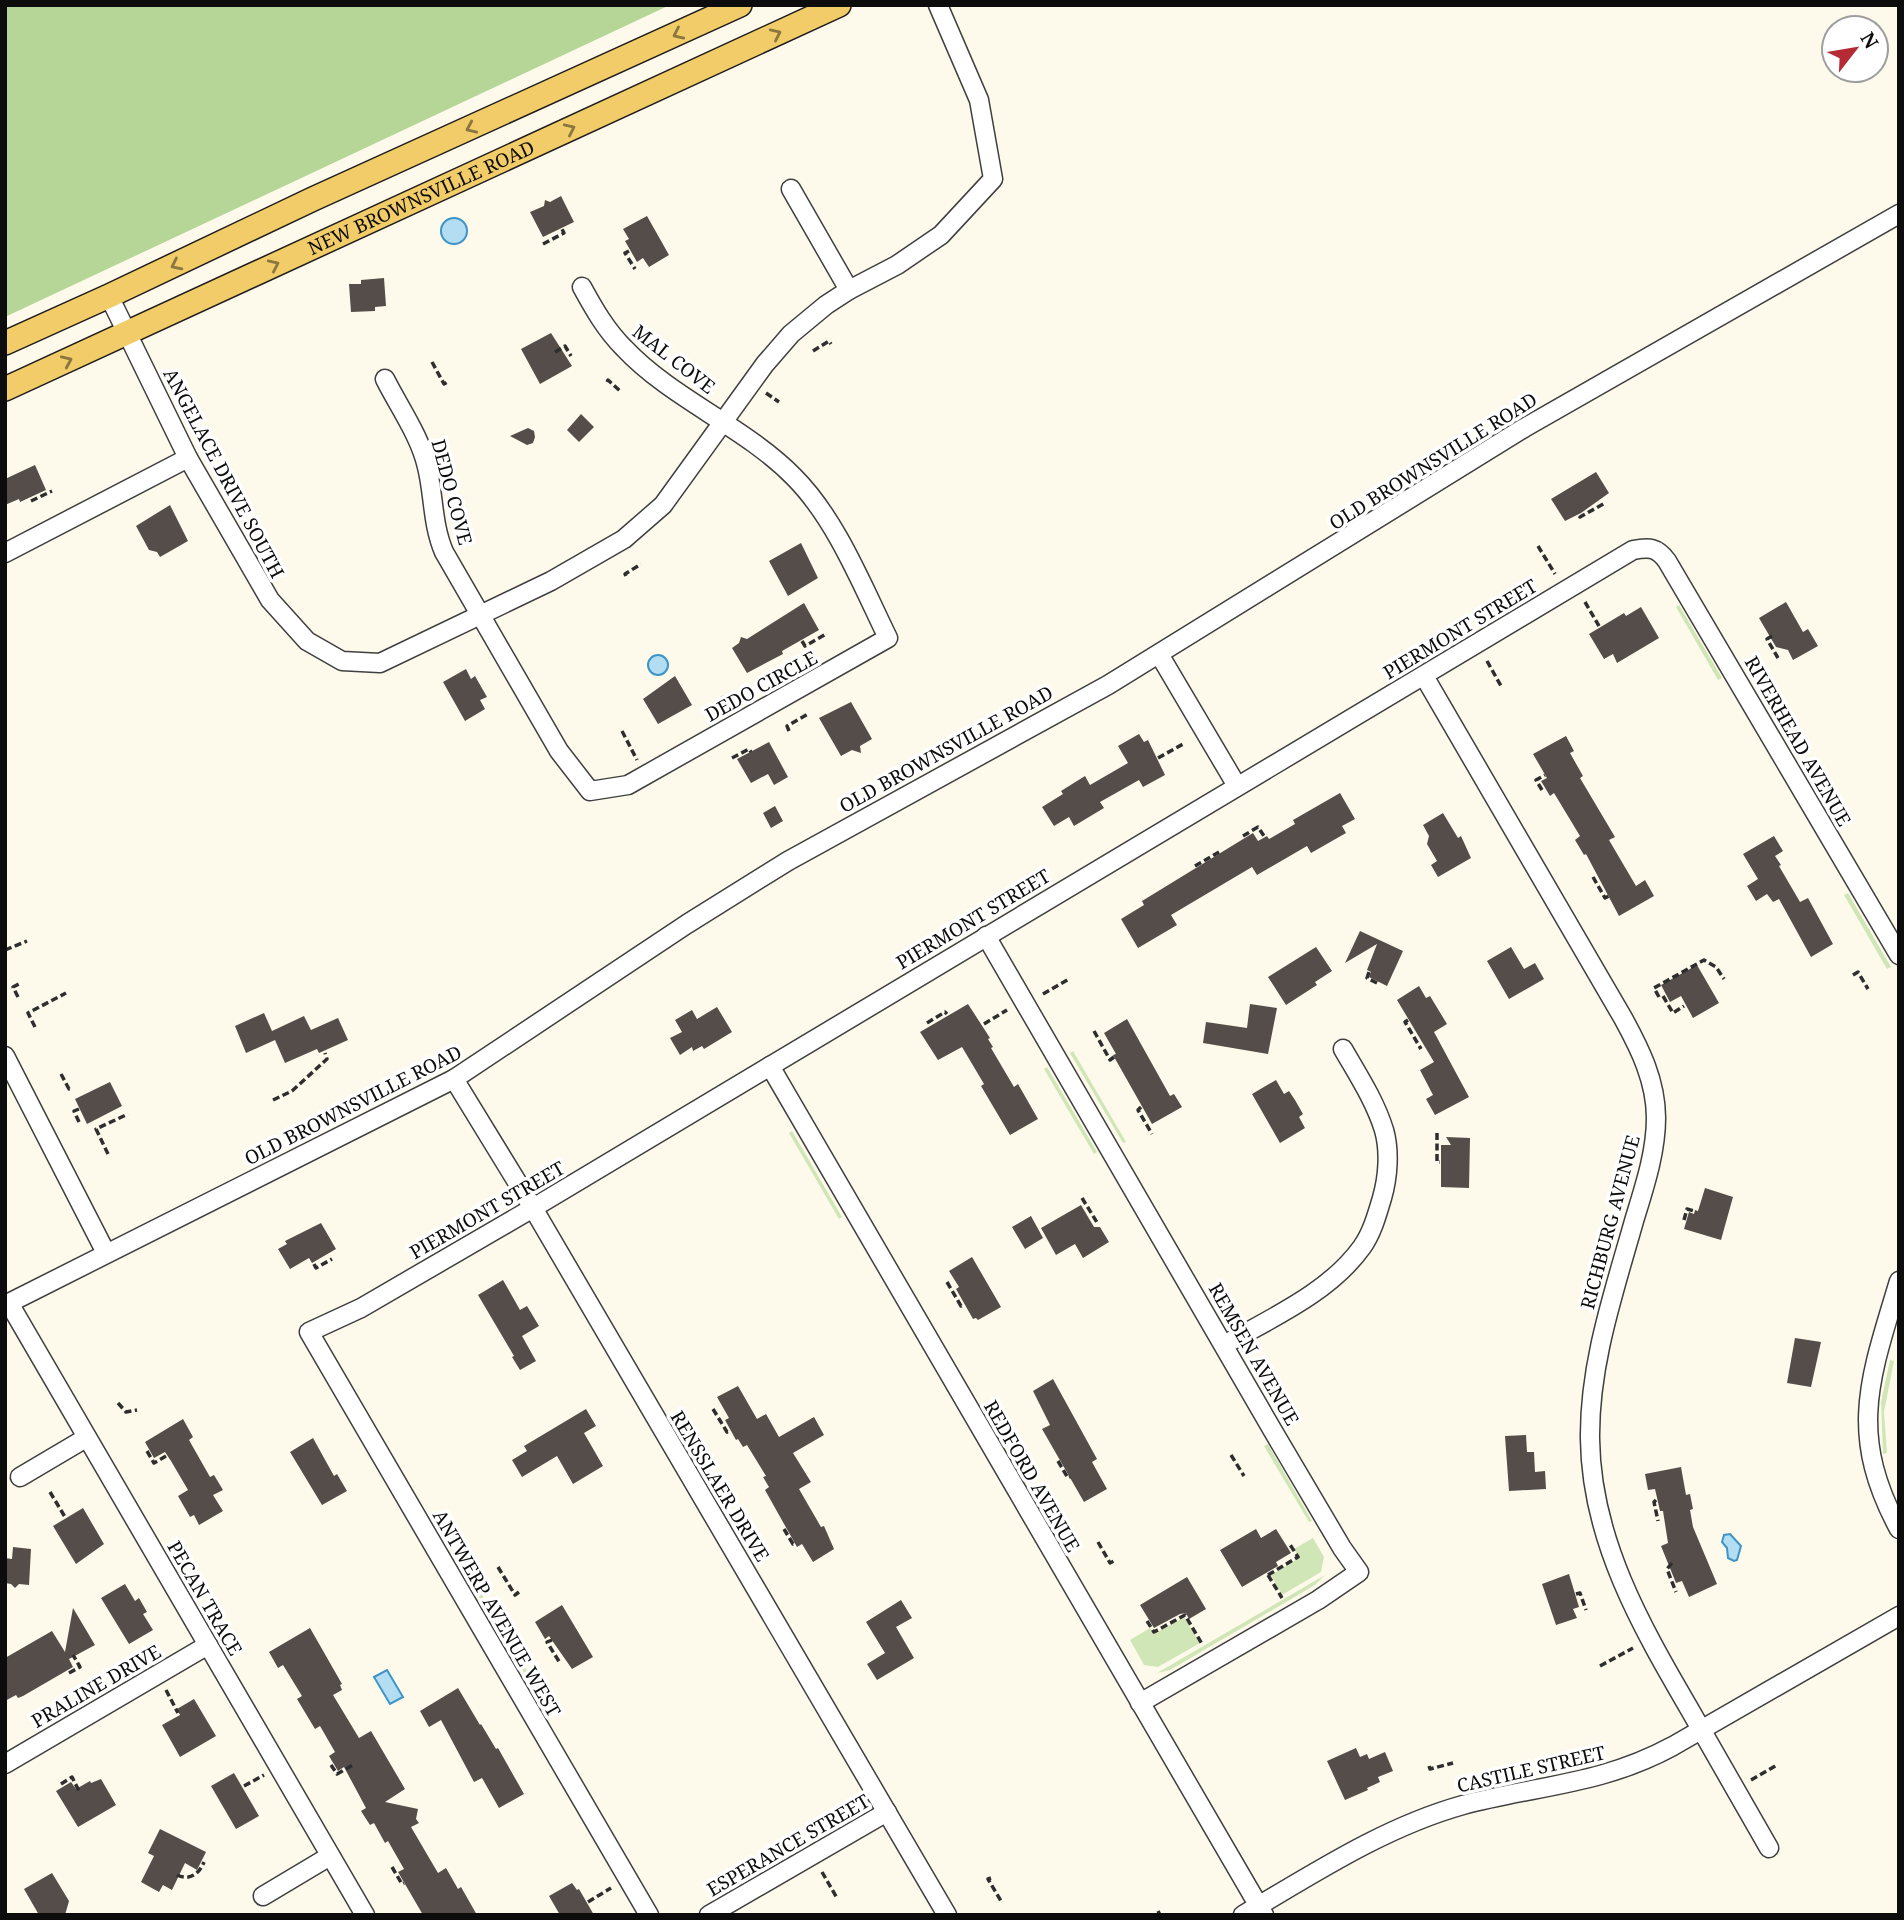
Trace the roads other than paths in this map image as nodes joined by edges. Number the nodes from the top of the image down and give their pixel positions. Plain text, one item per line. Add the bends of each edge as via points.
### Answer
1 (740, 5) edge
2 (839, 5) edge
3 (937, 5) edge
4 (791, 189) dead end
5 (1899, 214) edge
6 (582, 287) dead end
7 (849, 290) junction
8 (110, 296) junction
9 (127, 334) junction
10 (5, 343) edge
11 (384, 379) dead end
12 (5, 389) edge
13 (724, 424) junction
14 (188, 458) junction
15 (1659, 550) joint
16 (5, 553) edge
17 (480, 615) junction
18 (1159, 654) junction
19 (1423, 676) junction
20 (1237, 786) junction
21 (986, 936) junction
22 (1899, 955) edge
23 (1343, 1049) dead end
24 (6, 1061) edge
25 (769, 1066) junction
26 (454, 1079) junction
27 (533, 1208) junction
28 (106, 1253) junction
29 (1899, 1281) edge
30 (7, 1304) edge
31 (309, 1332) joint
32 (1224, 1345) junction
33 (86, 1438) junction
34 (20, 1477) dead end
35 (1899, 1530) edge
36 (1899, 1616) edge
37 (208, 1645) junction
38 (1140, 1703) junction
39 (1701, 1730) junction
40 (5, 1764) edge
41 (887, 1812) junction
42 (1769, 1848) dead end
43 (330, 1856) junction
44 (263, 1896) dead end
45 (1255, 1912) edge
46 (365, 1915) edge
47 (649, 1915) edge
48 (709, 1915) edge
49 (947, 1915) edge

1 -> 8 main road
9 -> 2 main road, NEW BROWNSVILLE ROAD
3 - 7 street, ANGELACE DRIVE SOUTH via 979,100 993,179 941,235
4 - 7 street
5 - 18 street, OLD BROWNSVILLE ROAD via 1524,428
6 - 13 street, MAL COVE via 624,349
7 - 13 street, ANGELACE DRIVE SOUTH via 786,340
8 - 9 street, ANGELACE DRIVE SOUTH
8 - 10 main road
12 -> 9 main road, NEW BROWNSVILLE ROAD
9 - 14 street, ANGELACE DRIVE SOUTH
11 - 17 street, DEDO COVE via 423,452 441,545
13 - 17 street, ANGELACE DRIVE SOUTH via 663,505 624,539
13 - 17 street, DEDO CIRCLE via 763,450 813,498 888,638 628,785 590,791 559,751
14 - 16 street
14 - 17 street, ANGELACE DRIVE SOUTH via 270,600 307,641 342,661 380,663
15 - 19 street, PIERMONT STREET via 1633,550
15 - 22 street, RIVERHEAD AVENUE
18 - 20 street
18 - 26 street, OLD BROWNSVILLE ROAD via 788,861
19 - 20 street, PIERMONT STREET
19 - 39 street, RICHBURG AVENUE via 1636,1041 1653,1088 1657,1118 1653,1152 1597,1363 1592,1468 1619,1576
20 - 21 street, PIERMONT STREET
21 - 25 street, PIERMONT STREET
21 - 32 street, REMSEN AVENUE
23 - 32 street via 1370,1095 1384,1131 1386,1179 1377,1217 1363,1246 1340,1272 1308,1297
24 - 28 street
25 - 27 street, PIERMONT STREET
25 - 38 street, REDFORD AVENUE
26 - 27 street, RENSSLAER DRIVE
26 - 28 street, OLD BROWNSVILLE ROAD
27 - 31 street, PIERMONT STREET via 361,1308
27 - 41 street, RENSSLAER DRIVE
28 - 30 street, OLD BROWNSVILLE ROAD
29 - 35 street via 1874,1366 1867,1423 1874,1475
30 - 33 street, PECAN TRACE
31 - 47 street, ANTWERP AVENUE WEST
32 - 38 street, REMSEN AVENUE via 1359,1572
33 - 34 street
33 - 37 street, PECAN TRACE
36 - 39 street, CASTILE STREET
37 - 40 street, PRALINE DRIVE
37 - 43 street, PECAN TRACE
38 - 45 street, REDFORD AVENUE
39 - 42 street, RICHBURG AVENUE
39 - 45 street, CASTILE STREET via 1604,1776 1464,1805 1408,1825 1376,1839
41 - 48 street, ESPERANCE STREET
41 - 49 street, RENSSLAER DRIVE
43 - 44 street
43 - 46 street, PECAN TRACE

